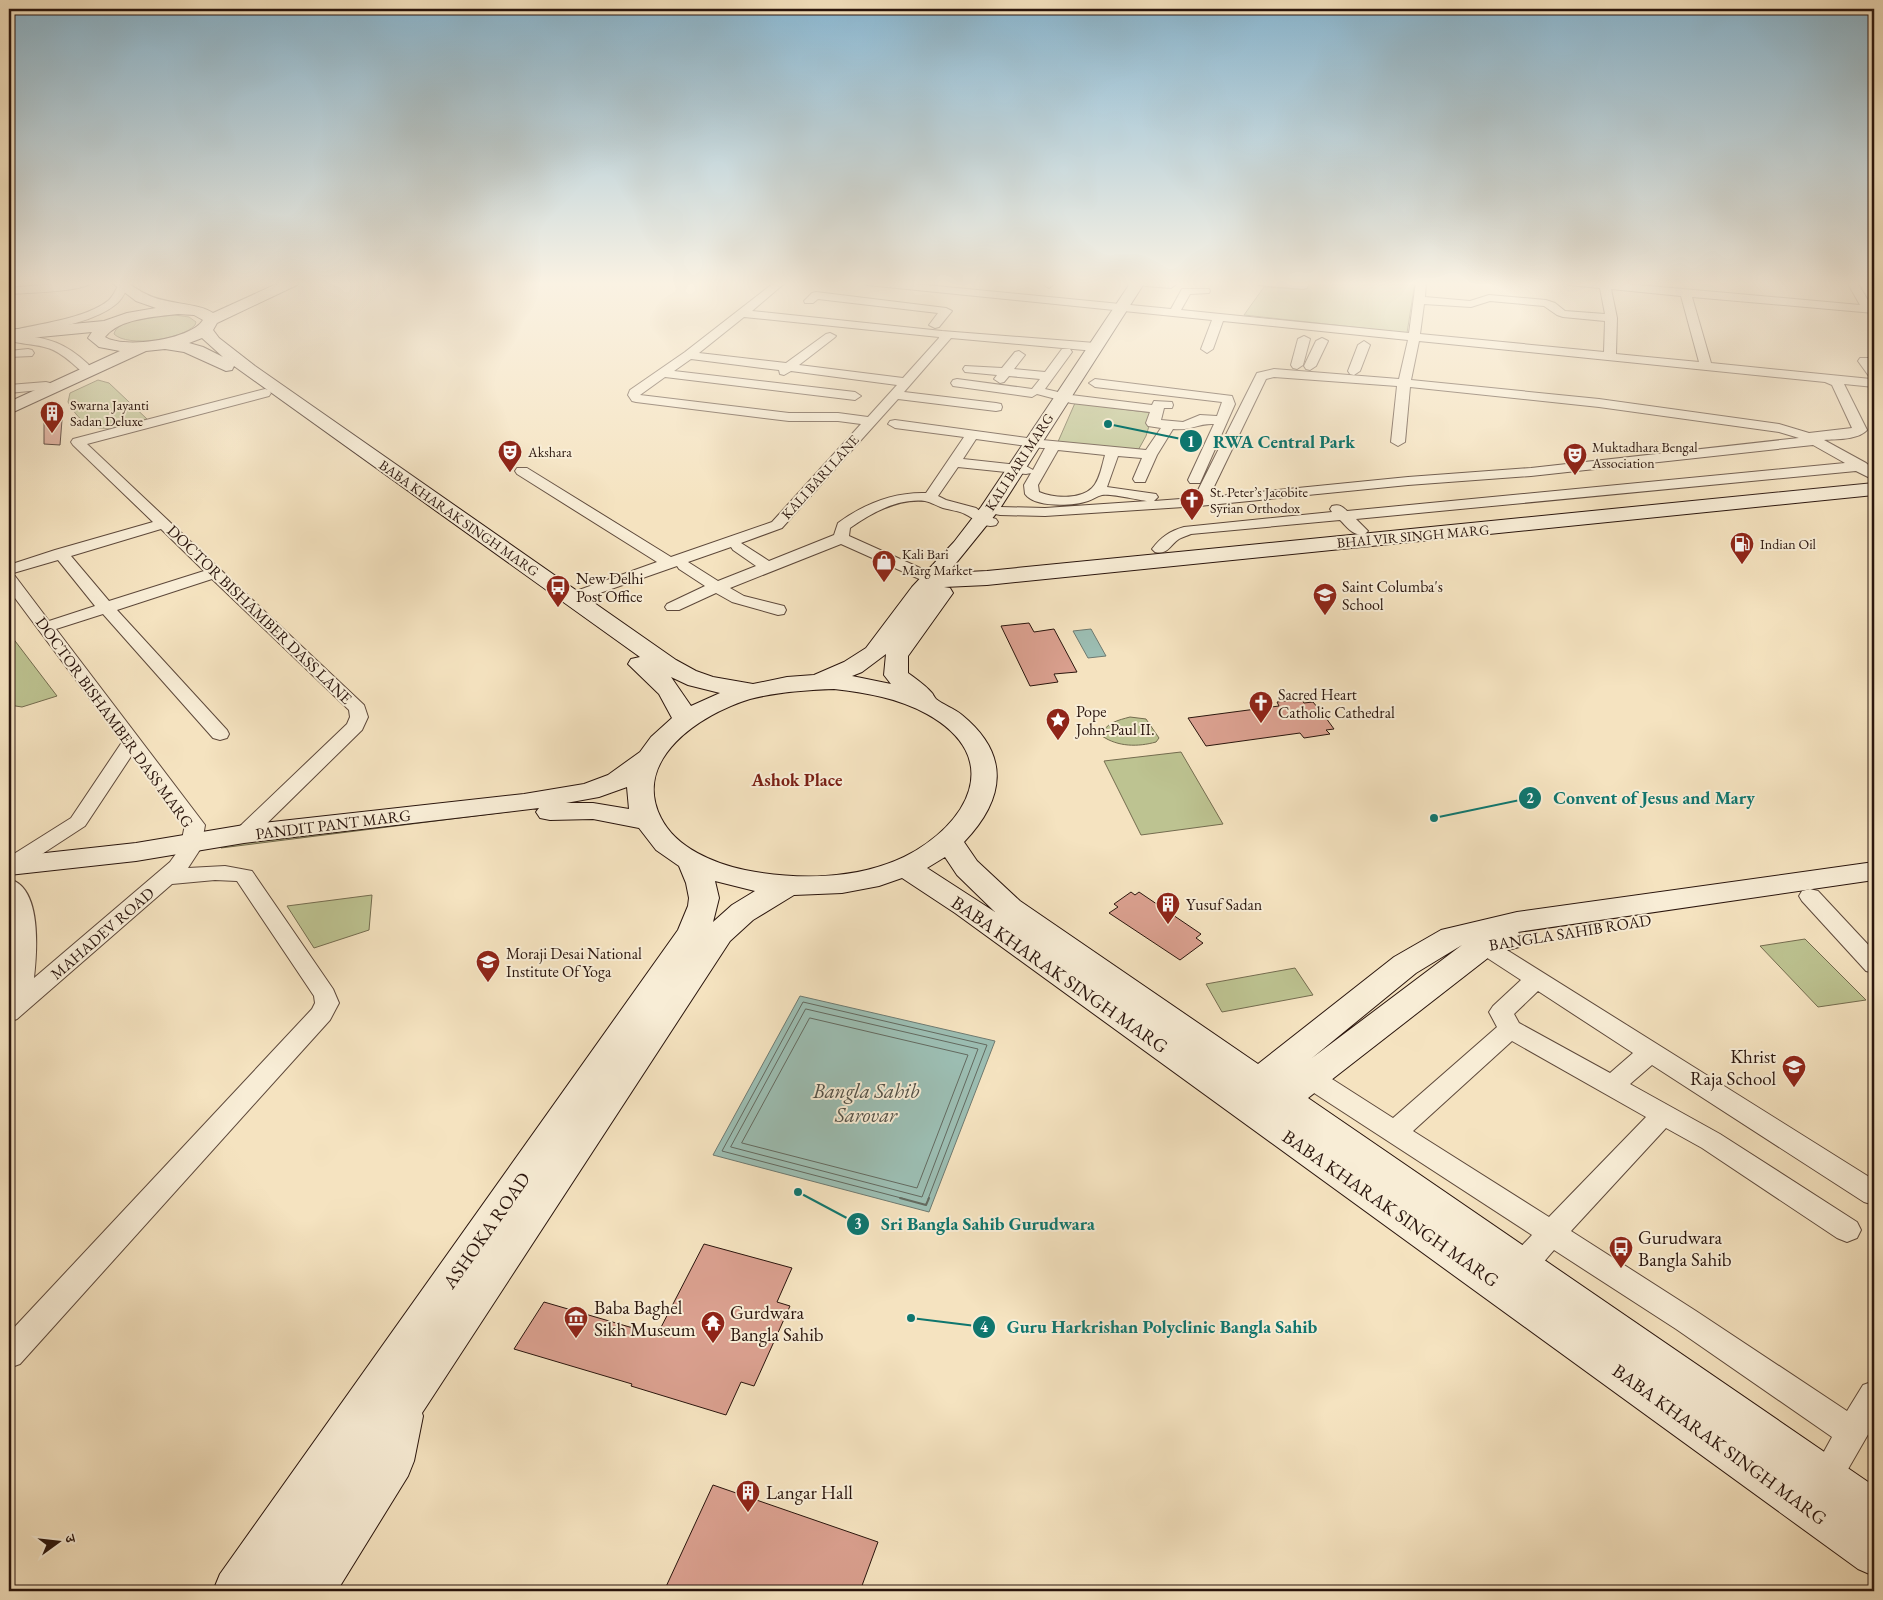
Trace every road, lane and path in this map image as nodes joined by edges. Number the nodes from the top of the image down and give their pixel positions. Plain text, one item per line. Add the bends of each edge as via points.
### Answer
1 (73, 357) edge
2 (104, 357) edge
3 (121, 357) edge
4 (134, 357) edge
5 (211, 357) edge
6 (232, 357) edge
7 (687, 357) edge
8 (703, 357) edge
9 (803, 357) edge
10 (929, 357) edge
11 (1018, 357) edge
12 (1062, 357) edge
13 (1090, 357) edge
14 (1093, 357) edge
15 (1298, 357) edge
16 (1316, 357) edge
17 (1362, 357) edge
18 (1408, 357) edge
19 (1604, 357) edge
20 (1610, 357) joint
21 (1703, 357) edge
22 (112, 361) junction
23 (1864, 361) dead end
24 (1268, 362) dead end
25 (1297, 365) junction
26 (1310, 366) junction
27 (1706, 366) junction
28 (84, 367) junction
29 (790, 367) junction
30 (969, 368) dead end
31 (1354, 371) junction
32 (1006, 372) junction
33 (663, 373) junction
34 (1048, 376) junction
35 (1874, 376) edge
36 (1827, 378) junction
37 (1405, 380) junction
38 (906, 382) junction
39 (1874, 382) edge
40 (956, 383) dead end
41 (1095, 383) dead end
42 (767, 385) junction
43 (46, 386) junction
44 (987, 387) junction
45 (9, 389) edge
46 (265, 392) junction
47 (1032, 393) dead end
48 (1187, 394) junction
49 (894, 395) junction
50 (855, 396) dead end
51 (1066, 398) junction
52 (9, 403) edge
53 (965, 404) junction
54 (996, 407) dead end
55 (9, 408) edge
56 (1158, 409) junction
57 (734, 410) junction
58 (1222, 420) junction
59 (871, 421) junction
60 (895, 424) dead end
61 (1169, 425) junction
62 (972, 435) junction
63 (1809, 439) junction
64 (1398, 442) dead end
65 (1043, 444) junction
66 (1113, 451) junction
67 (1150, 455) junction
68 (953, 462) junction
69 (1874, 465) edge
70 (1858, 466) junction
71 (1021, 469) junction
72 (522, 471) dead end
73 (1531, 472) junction
74 (1874, 476) edge
75 (1140, 479) dead end
76 (1874, 482) edge
77 (1874, 489) edge
78 (1098, 490) junction
79 (1318, 490) junction
80 (1560, 495) junction
81 (930, 497) junction
82 (1199, 502) junction
83 (1344, 515) junction
84 (990, 518) junction
85 (165, 523) junction
86 (1360, 531) junction
87 (840, 538) junction
88 (738, 547) dead end
89 (1160, 549) junction
90 (60, 553) junction
91 (669, 563) junction
92 (685, 566) dead end
93 (768, 567) junction
94 (9, 570) edge
95 (215, 572) junction
96 (944, 574) junction
97 (9, 579) edge
98 (717, 587) junction
99 (571, 598) junction
100 (673, 607) dead end
101 (106, 608) junction
102 (778, 610) dead end
103 (46, 628) junction
104 (818, 682) junction
105 (754, 691) junction
106 (931, 706) junction
107 (686, 720) junction
108 (220, 734) dead end
109 (132, 741) junction
110 (649, 758) junction
111 (523, 808) junction
112 (647, 821) junction
113 (244, 834) junction
114 (949, 841) junction
115 (191, 849) junction
116 (691, 862) junction
117 (9, 866) edge
118 (905, 867) junction
119 (1874, 871) edge
120 (166, 878) junction
121 (9, 882) edge
122 (1874, 885) edge
123 (9, 886) edge
124 (788, 886) junction
125 (1810, 896) junction
126 (1483, 945) junction
127 (1874, 965) edge
128 (1536, 979) junction
129 (14, 1008) edge
130 (1510, 1029) junction
131 (1650, 1052) junction
132 (1323, 1086) dead end
133 (1612, 1086) junction
134 (1259, 1099) junction
135 (1664, 1114) junction
136 (1395, 1132) junction
137 (1874, 1194) edge
138 (1847, 1230) dead end
139 (1551, 1233) junction
140 (1521, 1266) junction
141 (9, 1354) edge
142 (1874, 1395) edge
143 (405, 1403) junction
144 (1853, 1434) junction
145 (1825, 1479) junction
146 (1874, 1513) edge
147 (1874, 1553) edge
148 (237, 1591) edge
149 (278, 1591) edge
150 (310, 1591) edge

1 - 28 street
2 - 28 main road
3 - 22 main road
4 - 22 main road
5 - 46 main road, BABA KHARAK SINGH MARG
6 - 99 main road, BABA KHARAK SINGH MARG
7 - 33 street
8 - 29 street
9 - 29 street
10 - 38 street, KALI BARI LANE
11 - 32 street
12 - 34 street
13 - 51 main road, KALI BARI MARG
14 - 51 main road, KALI BARI MARG
15 - 25 street
16 - 26 street
17 - 31 street
18 - 37 street
19 - 20 street
20 - 27 street
21 - 27 street
22 - 55 main road
23 - 35 street
24 - 25 street
25 - 26 street
26 - 31 street
27 - 36 street
28 - 43 main road
29 - 38 street
29 - 42 street
30 - 32 street
31 - 37 street
32 - 34 street
32 - 44 street
33 - 42 street
33 - 57 street via 634,396
34 - 51 street via 1038,390
36 - 39 street
36 - 63 street via 1837,383 1860,430
37 - 63 street via 1779,428
37 - 64 street
37 - 82 street via 1274,373 1261,376
38 - 49 street, KALI BARI LANE
40 - 44 street
41 - 48 street
42 - 50 street
42 - 57 street
43 - 45 street
43 - 52 main road
44 - 47 street
44 - 53 street
46 - 85 street, DOCTOR BISHAMBER DASS LANE via 78,442
46 - 107 main road, BABA KHARAK SINGH MARG via 650,672 665,684
48 - 56 street via 1182,407 1160,404
48 - 58 street via 1228,399
49 - 53 street
49 - 59 street, KALI BARI LANE
51 - 56 street
51 - 65 main road, KALI BARI MARG
53 - 54 street
56 - 61 street via 1153,423
57 - 59 street via 789,417
58 - 61 street via 1200,419 1191,425
58 - 78 street via 1191,496 1170,499
59 - 91 street, KALI BARI LANE via 777,525
60 - 62 street
61 - 67 street
62 - 65 street
62 - 68 street
63 - 70 street
63 - 73 street
65 - 66 street
65 - 71 main road, KALI BARI MARG
65 - 78 street via 1031,485 1032,494 1063,501 1091,495
66 - 67 street
66 - 78 street
67 - 75 street
68 - 71 street
68 - 81 street
69 - 70 street
70 - 74 street
70 - 80 street
71 - 84 main road, KALI BARI MARG
72 - 91 street
73 - 79 street
73 - 80 street
76 - 86 main road, BHAI VIR SINGH MARG
77 - 96 main road, BHAI VIR SINGH MARG via 1636,514
79 - 82 street
79 - 83 street
80 - 83 street
81 - 84 street
81 - 87 street via 912,496 873,507 843,526
82 - 84 street
83 - 86 street
83 - 89 street via 1181,532
84 - 96 main road, KALI BARI MARG
85 - 90 street
85 - 95 street, DOCTOR BISHAMBER DASS LANE
86 - 89 main road, BHAI VIR SINGH MARG
87 - 93 street
87 - 96 street
88 - 93 street
89 - 96 main road, BHAI VIR SINGH MARG
90 - 94 street
90 - 101 street
91 - 99 street, KALI BARI LANE
92 - 98 street
93 - 98 street
95 - 101 street
95 - 113 street, DOCTOR BISHAMBER DASS LANE via 358,708 359,717 355,726
96 - 104 main road via 874,653 853,667
96 - 106 main road via 896,656 895,665 896,674
97 - 103 street, DOCTOR BISHAMBER DASS MARG
98 - 100 street
98 - 102 street via 738,599
99 - 105 main road, BABA KHARAK SINGH MARG via 682,675 704,684
101 - 103 street
101 - 108 street
103 - 109 street, DOCTOR BISHAMBER DASS MARG
104 - 105 main road
104 - 106 main road via 872,686
105 - 107 main road via 718,703
106 - 114 main road via 972,739 984,767 981,797 974,813
107 - 110 main road via 664,738
109 - 115 street, DOCTOR BISHAMBER DASS MARG via 195,825 196,836
109 - 117 street via 78,822
110 - 111 main road, PANDIT PANT MARG via 628,774 597,789
110 - 112 main road via 640,783
111 - 112 main road, PANDIT PANT MARG via 593,811
111 - 113 main road, PANDIT PANT MARG
111 - 115 main road, PANDIT PANT MARG
112 - 116 main road via 669,847
113 - 115 main road, PANDIT PANT MARG
114 - 118 main road
114 - 134 main road, BABA KHARAK SINGH MARG via 967,868 1008,908
115 - 117 main road, PANDIT PANT MARG
115 - 120 street, MAHADEV ROAD
115 - 121 main road, PANDIT PANT MARG
116 - 124 main road via 735,879
116 - 148 main road, ASHOKA ROAD via 705,896 704,909 690,934
118 - 124 main road via 849,882
118 - 134 main road, BABA KHARAK SINGH MARG
119 - 134 main road, BANGLA SAHIB ROAD via 1517,922 1452,936 1405,965
120 - 129 street, MAHADEV ROAD
120 - 141 street via 220,872 244,876 325,995 327,1004 322,1014
122 - 125 main road, BANGLA SAHIB ROAD
123 - 129 street via 18,894 24,925 25,959
124 - 143 main road, ASHOKA ROAD via 748,908 719,934
125 - 126 main road, BANGLA SAHIB ROAD
125 - 127 street
126 - 128 street
126 - 134 main road, BANGLA SAHIB ROAD
128 - 130 street via 1501,1012
128 - 131 street
130 - 133 street
130 - 136 street
131 - 133 street
131 - 137 street
132 - 136 street
133 - 135 street
134 - 140 main road, BABA KHARAK SINGH MARG
134 - 147 main road, BABA KHARAK SINGH MARG
135 - 138 street
135 - 139 street
136 - 139 street
139 - 140 street
139 - 144 street
140 - 145 main road, BABA KHARAK SINGH MARG
142 - 144 street
143 - 149 main road, ASHOKA ROAD
143 - 150 main road via 392,1461
144 - 145 street
145 - 146 main road, BABA KHARAK SINGH MARG

